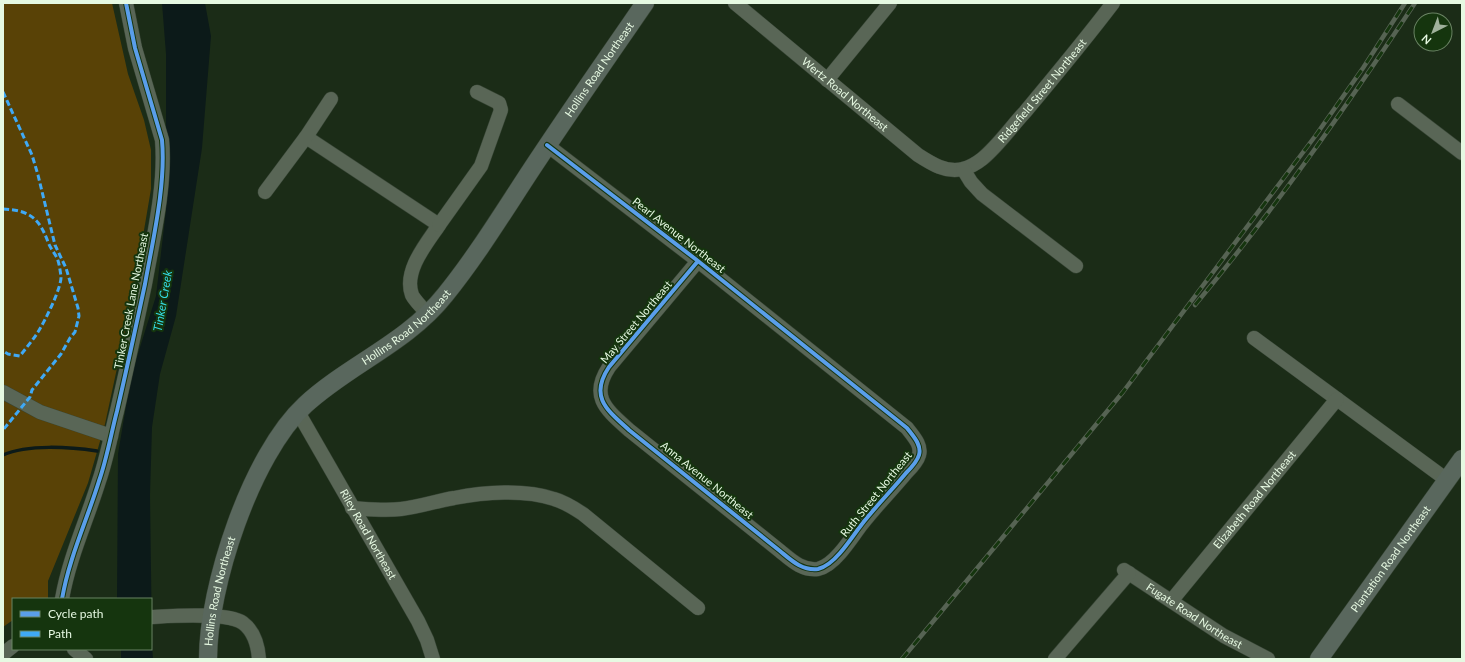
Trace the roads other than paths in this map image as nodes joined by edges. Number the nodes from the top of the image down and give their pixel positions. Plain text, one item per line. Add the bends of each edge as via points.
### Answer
1 (126, 3) edge
2 (645, 3) edge
3 (735, 3) edge
4 (890, 3) edge
5 (1113, 3) edge
6 (827, 80) junction
7 (477, 92) dead end
8 (331, 99) dead end
9 (1398, 104) dead end
10 (306, 137) junction
11 (547, 145) junction
12 (1462, 153) edge
13 (963, 169) junction
14 (265, 192) dead end
15 (439, 225) junction
16 (698, 261) junction
17 (1076, 266) dead end
18 (427, 314) junction
19 (1254, 338) dead end
20 (799, 342) joint
21 (3, 392) edge
22 (1338, 399) junction
23 (298, 412) junction
24 (634, 434) joint
25 (111, 436) junction
26 (1462, 459) edge
27 (1447, 480) junction
28 (352, 508) junction
29 (768, 542) joint
30 (62, 598) edge
31 (1172, 600) junction
32 (698, 608) dead end
33 (152, 617) edge
34 (211, 617) junction
35 (12, 647) edge
36 (75, 650) edge
37 (3, 654) edge
38 (86, 659) edge
39 (208, 659) edge
40 (260, 659) edge
41 (433, 659) edge
42 (1055, 659) edge
43 (1268, 659) edge
44 (1319, 659) edge

1 - 25 street, Tinker Creek Lane Northeast via 135,48 162,140 163,153 160,193 150,256
2 - 11 main road, Hollins Road Northeast
3 - 6 street, Wertz Road Northeast
4 - 6 street
5 - 13 street, Ridgefield Street Northeast via 1002,139 982,159
6 - 13 street, Wertz Road Northeast via 931,164 952,170
7 - 15 street via 499,103 501,110 481,166
8 - 10 street
9 - 12 street
10 - 14 street
10 - 15 street
11 - 16 street, Pearl Avenue Northeast
11 - 18 main road, Hollins Road Northeast via 465,270
13 - 17 street via 982,194
15 - 18 street via 418,256 409,279 412,295
16 - 20 street, Pearl Avenue Northeast
16 - 24 street, May Street Northeast via 609,367 601,381 600,392 606,410
18 - 23 main road, Hollins Road Northeast via 402,335 326,388
19 - 22 street
20 - 29 street, Ruth Street Northeast via 907,428 916,439 919,454 840,554 827,565 810,569 802,567
21 - 25 street via 40,412
22 - 27 street
22 - 31 street, Elizabeth Road Northeast
23 - 28 street, Riley Road Northeast
23 - 34 main road, Hollins Road Northeast via 269,452 251,488 226,557
24 - 29 street, Anna Avenue Northeast
25 - 30 street, Tinker Creek Lane Northeast via 100,480 70,566
26 - 27 main road, Plantation Road Northeast
27 - 44 main road, Plantation Road Northeast
28 - 32 street via 400,509 481,494 537,495 553,499 583,514
28 - 41 street, Riley Road Northeast via 418,621
31 - 42 street, Fugate Road Northeast via 1126,571
31 - 43 street, Fugate Road Northeast via 1224,636
33 - 34 street
34 - 39 main road, Hollins Road Northeast
34 - 40 street via 234,619 243,623 257,642
35 - 37 street
36 - 38 street

